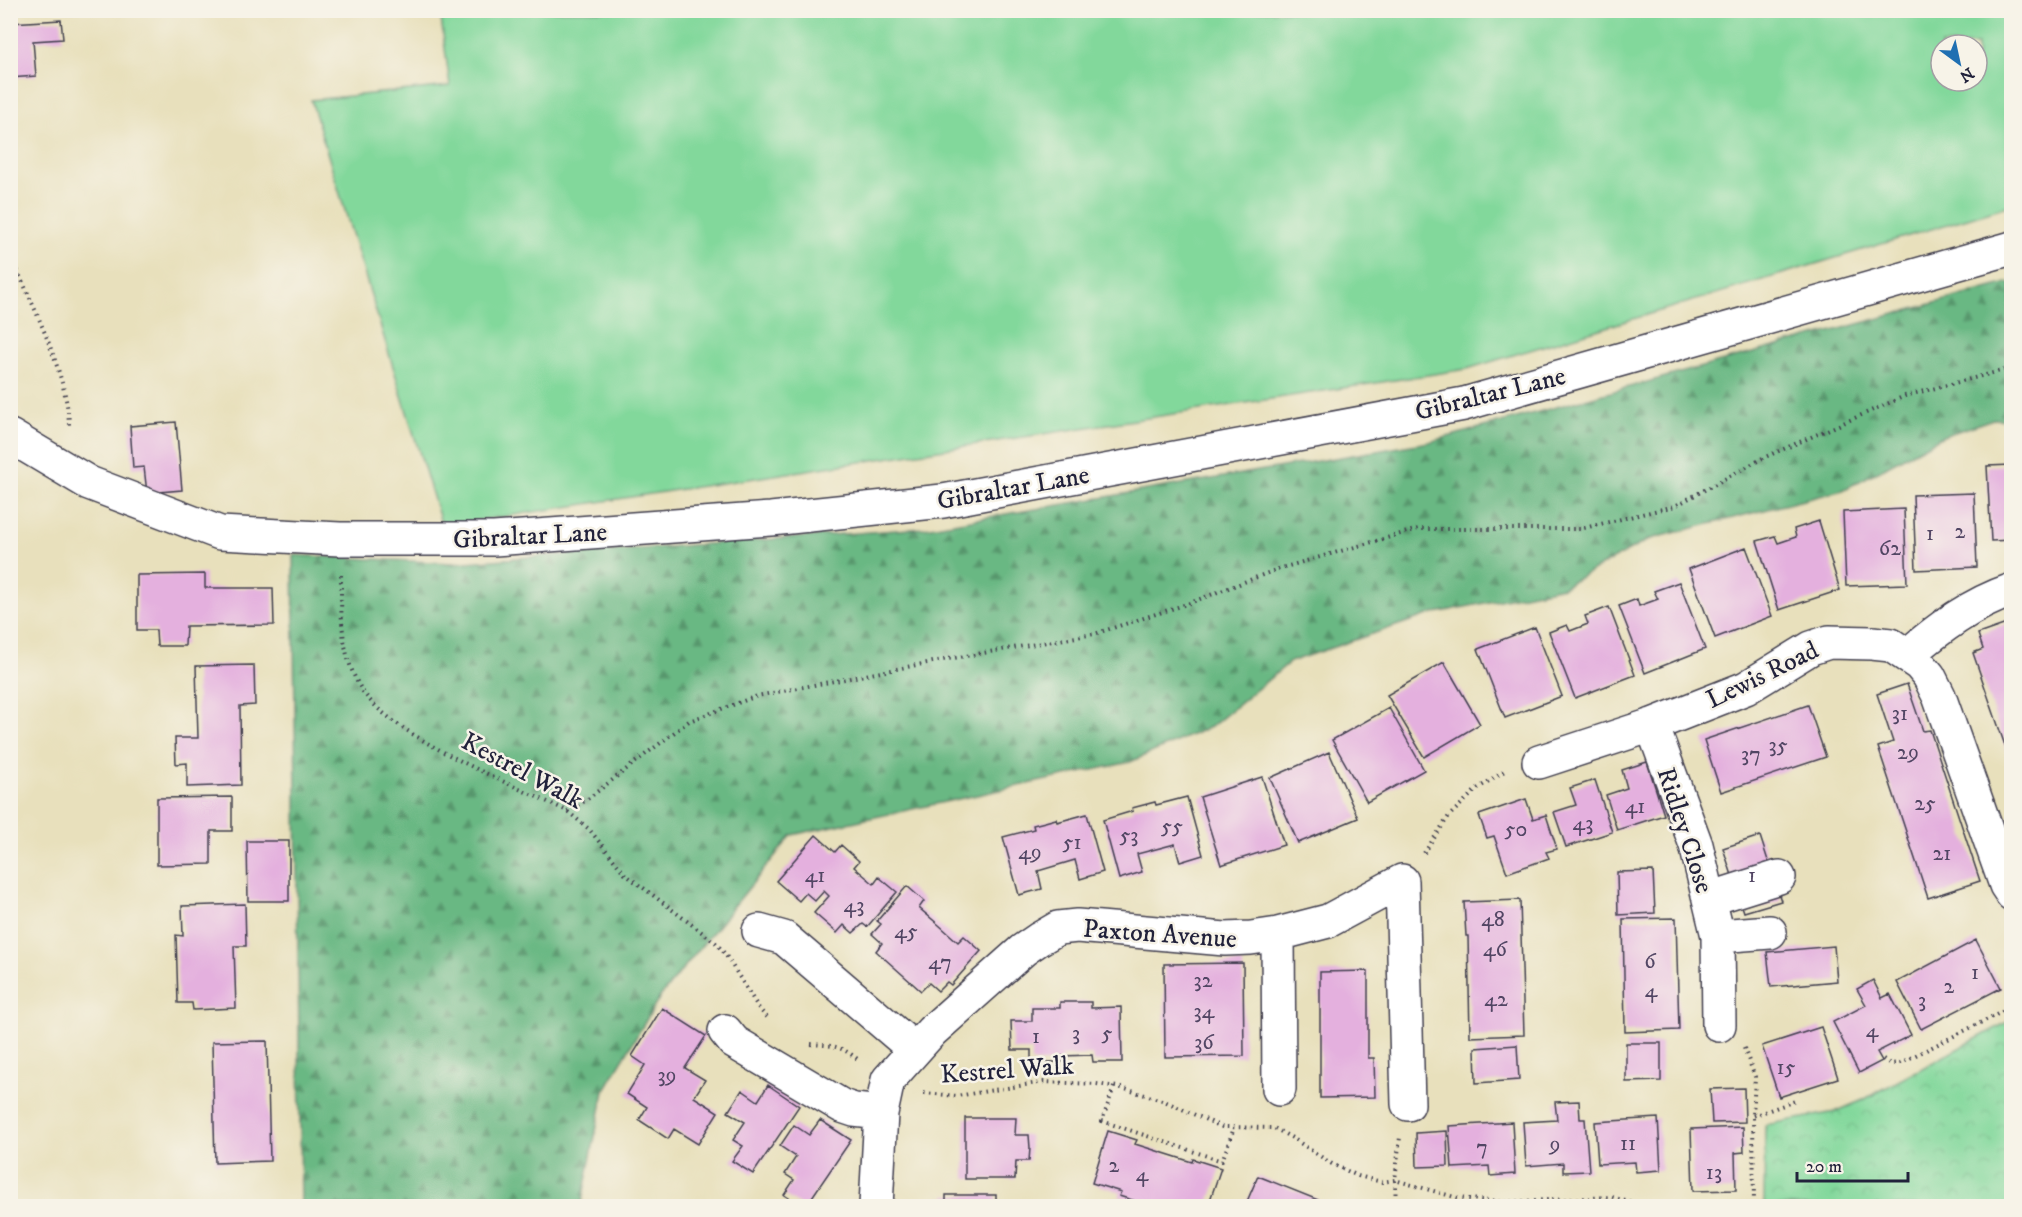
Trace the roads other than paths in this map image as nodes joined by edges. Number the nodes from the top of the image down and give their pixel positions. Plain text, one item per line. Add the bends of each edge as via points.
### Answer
1 (2012, 248) edge
2 (10, 436) edge
3 (2012, 590) edge
4 (1908, 655) junction
5 (1652, 725) junction
6 (1539, 762) road end
7 (1779, 877) dead end
8 (2012, 894) edge
9 (1709, 899) junction
10 (759, 931) dead end
11 (1770, 932) dead end
12 (1278, 934) junction
13 (1718, 936) junction
14 (1719, 1025) road end
15 (725, 1031) dead end
16 (914, 1049) junction
17 (1279, 1089) dead end
18 (1408, 1104) road end
19 (881, 1113) junction
20 (876, 1206) edge

1 - 2 street, Gibraltar Lane via 1464,404 943,501 771,519 494,539 340,539 220,533 89,483
3 - 4 street via 1971,607
4 - 5 street, Lewis Road via 1891,645 1829,642 1811,648 1746,688
4 - 8 street, Lewis Road via 1929,676 1939,696
5 - 6 street, Lewis Road
5 - 9 street, Ridley Close via 1696,845
7 - 9 street
9 - 13 street, Ridley Close
10 - 16 street via 784,938
11 - 13 street
12 - 16 street, Paxton Avenue via 1225,939 1077,926 1058,928 1023,950
12 - 17 street
12 - 18 street, Paxton Avenue via 1328,921 1402,881
13 - 14 street, Ridley Close
15 - 19 street via 735,1042 842,1106
16 - 19 street, Paxton Avenue via 888,1080
19 - 20 street, Paxton Avenue

